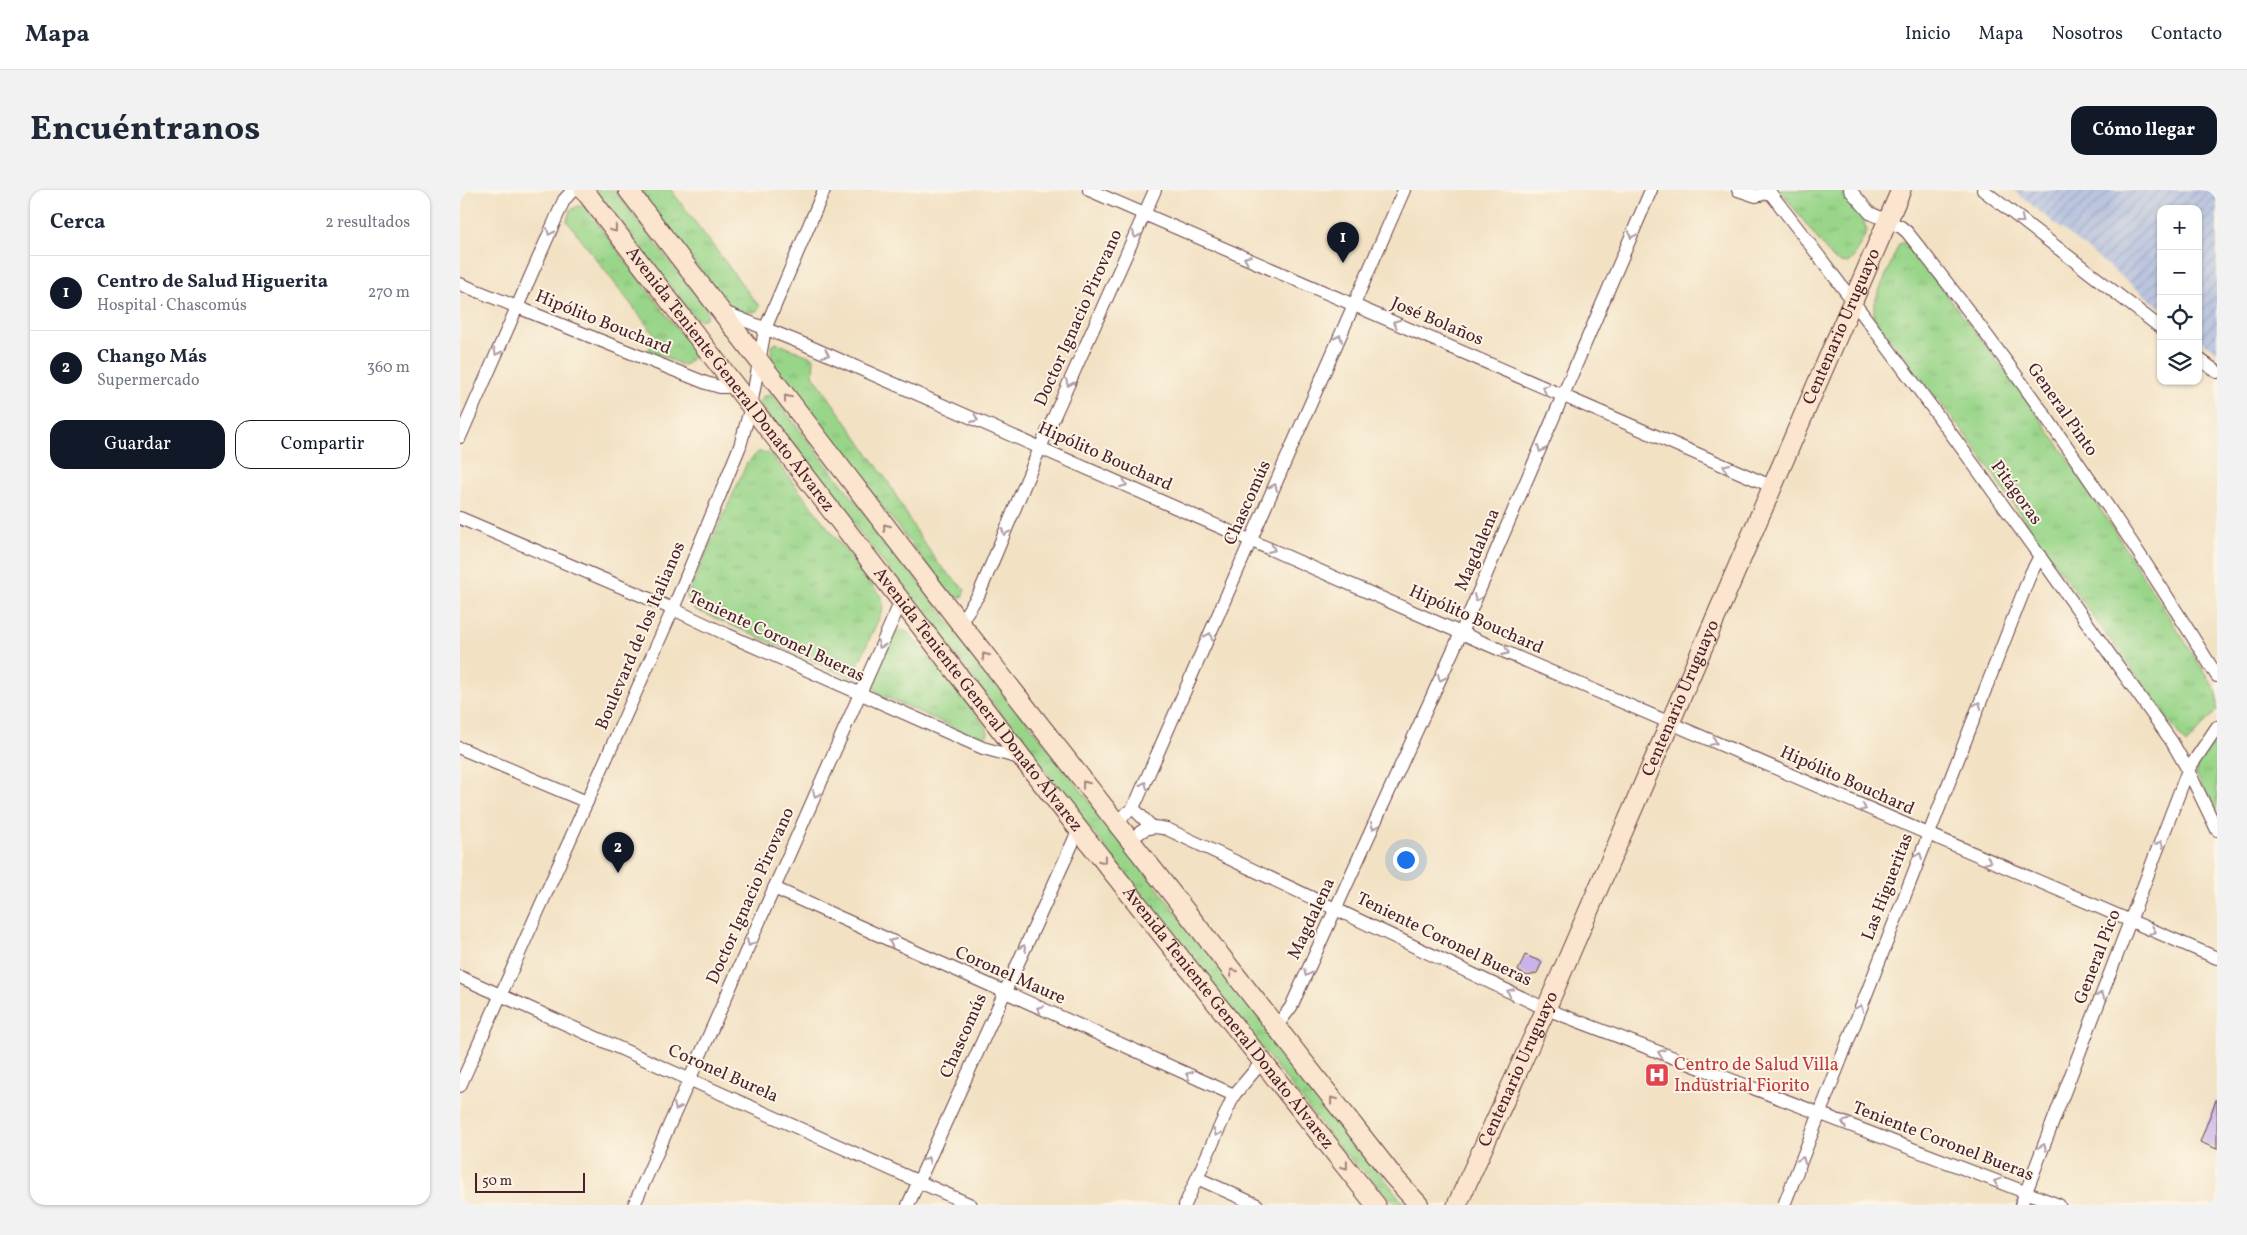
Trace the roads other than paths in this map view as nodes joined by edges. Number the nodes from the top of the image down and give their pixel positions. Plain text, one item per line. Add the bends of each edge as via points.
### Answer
1 (573, 190) edge
2 (584, 190) edge
3 (628, 190) edge
4 (824, 190) edge
5 (1089, 190) edge
6 (1155, 190) edge
7 (1404, 190) edge
8 (1651, 190) edge
9 (1738, 190) edge
10 (1850, 190) edge
11 (1901, 190) edge
12 (1983, 190) edge
13 (1769, 191) edge
14 (1145, 214) junction
15 (1887, 221) junction
16 (460, 284) edge
17 (1854, 303) junction
18 (1354, 305) junction
19 (516, 307) junction
20 (721, 311) junction
21 (2157, 325) edge
22 (764, 329) junction
23 (2202, 361) edge
24 (759, 362) junction
25 (2217, 372) edge
26 (734, 387) junction
27 (1564, 396) junction
28 (750, 406) junction
29 (460, 437) edge
30 (1040, 448) junction
31 (1771, 486) junction
32 (460, 518) edge
33 (1251, 540) junction
34 (2040, 556) junction
35 (901, 601) junction
36 (673, 609) junction
37 (960, 623) junction
38 (1461, 633) junction
39 (2217, 676) edge
40 (860, 694) junction
41 (1670, 723) junction
42 (2217, 727) edge
43 (460, 748) edge
44 (1023, 760) junction
45 (2188, 770) junction
46 (587, 802) junction
47 (1133, 808) junction
48 (1115, 822) junction
49 (1151, 826) junction
50 (1079, 829) junction
51 (2217, 830) edge
52 (1927, 835) junction
53 (1130, 841) junction
54 (774, 888) junction
55 (1337, 908) junction
56 (2130, 921) junction
57 (2217, 958) edge
58 (460, 977) edge
59 (1003, 992) junction
60 (501, 995) junction
61 (1546, 1009) junction
62 (1276, 1027) junction
63 (1261, 1063) junction
64 (690, 1078) junction
65 (460, 1086) edge
66 (1234, 1094) junction
67 (1820, 1113) junction
68 (1197, 1178) junction
69 (918, 1181) junction
70 (2026, 1193) junction
71 (1187, 1204) edge
72 (634, 1205) edge
73 (908, 1205) edge
74 (971, 1205) edge
75 (1257, 1205) edge
76 (1376, 1205) edge
77 (1419, 1205) edge
78 (1457, 1205) edge
79 (1784, 1205) edge
80 (2021, 1205) edge
81 (2059, 1205) edge

1 -> 19 street via 564,200
2 -> 26 main road, Avenida Teniente General Donato Álvarez
3 - 20 main road, Avenida Teniente General Donato Álvarez
4 - 22 street, Boulevard de los Italianos
5 - 14 street, José Bolaños
6 - 14 street, Doctor Ignacio Pirovano
7 - 18 street, Chascomús
8 -> 27 street, Magdalena
9 - 13 street via 1756,196
10 - 15 street, General Pinto via 1870,213
11 - 15 main road, Centenario Uruguayo
12 -> 21 street
13 - 17 street, Pitágoras
18 -> 14 street, José Bolaños
14 -> 30 street, Doctor Ignacio Pirovano
15 - 17 main road, Centenario Uruguayo
15 - 39 street, General Pinto via 1907,232 2058,432
16 - 19 street, Hipólito Bouchard
17 - 31 main road, Centenario Uruguayo
17 - 34 street, Pitágoras
27 -> 18 street, José Bolaños
33 -> 18 street, Chascomús
19 - 26 street, Hipólito Bouchard via 714,386
19 -> 29 street
20 - 22 street, Hipólito Bouchard
20 - 24 main road, Avenida Teniente General Donato Álvarez
22 - 24 street, Boulevard de los Italianos
22 -> 30 street, Hipólito Bouchard
23 - 25 street
24 - 28 street, Boulevard de los Italianos
37 -> 24 main road, Avenida Teniente General Donato Álvarez
26 - 28 main road, Avenida Teniente General Donato Álvarez
31 -> 27 street, José Bolaños
27 -> 38 street, Magdalena
28 - 35 main road, Avenida Teniente General Donato Álvarez
28 - 36 street, Boulevard de los Italianos via 740,446
30 -> 33 street, Hipólito Bouchard
30 -> 37 street, Doctor Ignacio Pirovano via 979,594
31 - 41 main road, Centenario Uruguayo
32 - 36 street, Teniente Coronel Bueras
33 -> 38 street, Hipólito Bouchard
47 -> 33 street, Chascomús
34 - 45 street, Pitágoras via 2172,742
52 -> 34 street, Las Higueritas
35 -> 40 street, Doctor Ignacio Pirovano
35 - 44 main road, Avenida Teniente General Donato Álvarez
36 - 40 street, Teniente Coronel Bueras
36 - 46 street, Boulevard de los Italianos
48 -> 37 main road, Avenida Teniente General Donato Álvarez
38 -> 41 street, Hipólito Bouchard
38 -> 55 street, Magdalena
40 - 44 street, Teniente Coronel Bueras via 982,748
40 -> 54 street, Doctor Ignacio Pirovano
41 -> 52 street, Hipólito Bouchard
41 - 61 main road, Centenario Uruguayo
42 - 45 street, General Pico
43 - 46 street
44 - 50 main road, Avenida Teniente General Donato Álvarez
45 - 51 street, Pitágoras
56 -> 45 street, General Pico
46 - 60 street, Boulevard de los Italianos
47 - 48 street, Chascomús
47 - 49 street
48 - 53 main road, Avenida Teniente General Donato Álvarez
49 - 53 street
49 - 55 street, Teniente Coronel Bueras via 1167,829
59 -> 50 street, Chascomús
50 -> 63 main road, Avenida Teniente General Donato Álvarez
52 -> 56 street, Hipólito Bouchard
67 -> 52 street, Las Higueritas
62 -> 53 main road, Avenida Teniente General Donato Álvarez
59 -> 54 street, Coronel Maure
54 -> 64 street, Doctor Ignacio Pirovano
61 -> 55 street, Teniente Coronel Bueras
55 -> 62 street, Magdalena via 1291,1007
56 -> 57 street, Hipólito Bouchard
70 -> 56 street, General Pico
58 - 60 street, Coronel Burela
66 -> 59 street, Coronel Maure
69 -> 59 street, Chascomús
60 - 64 street, Coronel Burela
60 - 65 street, Boulevard de los Italianos
67 -> 61 street, Teniente Coronel Bueras
61 - 78 main road, Centenario Uruguayo
77 -> 62 main road, Avenida Teniente General Donato Álvarez
63 - 66 street
63 -> 76 main road, Avenida Teniente General Donato Álvarez
64 - 69 street, Coronel Burela
64 -> 72 street, Doctor Ignacio Pirovano
66 -> 68 street
70 -> 67 street, Teniente Coronel Bueras
79 -> 67 street, Las Higueritas
68 - 71 street
68 - 75 street
69 - 73 street, Chascomús
69 - 74 street, Coronel Burela
70 - 80 street, General Pico
70 - 81 street, Teniente Coronel Bueras

